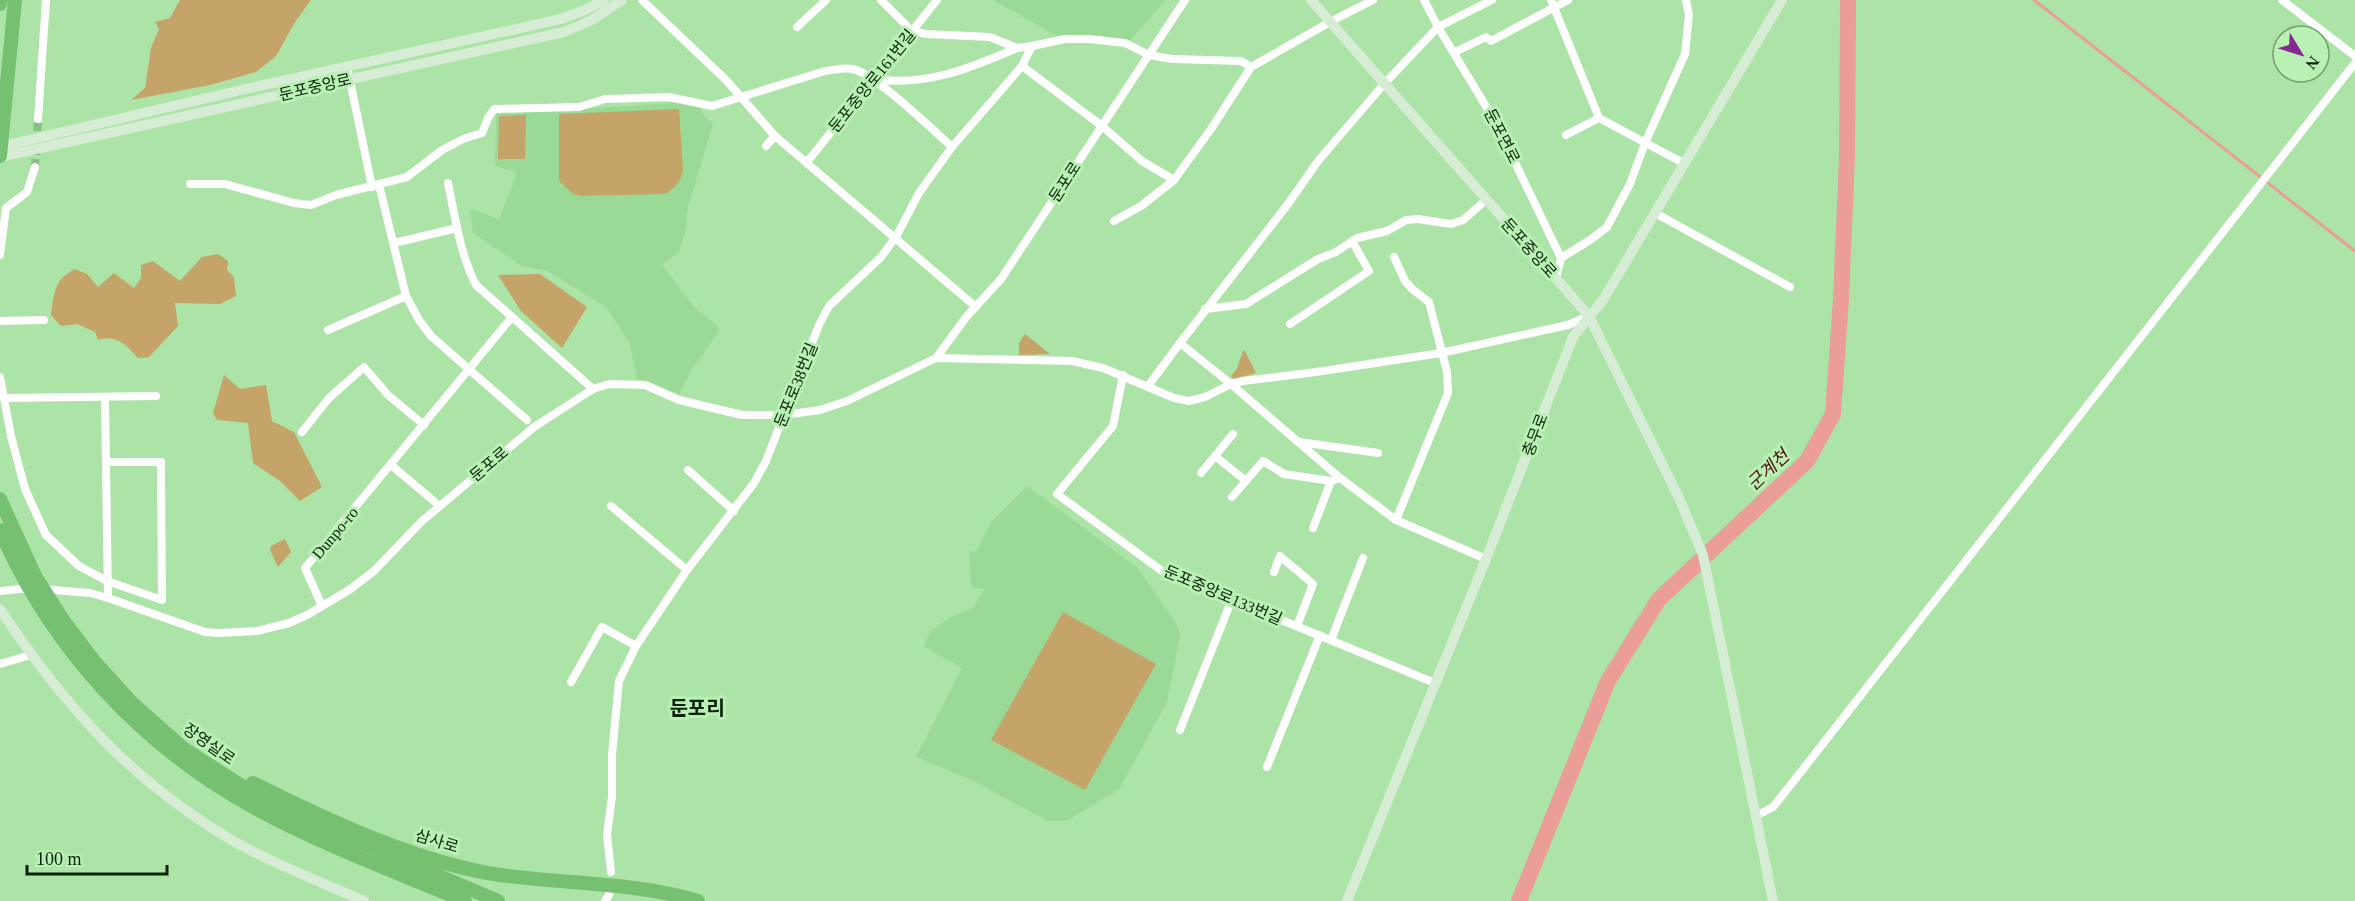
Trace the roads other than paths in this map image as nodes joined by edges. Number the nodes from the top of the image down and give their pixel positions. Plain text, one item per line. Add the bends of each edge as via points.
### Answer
1 (15, 0) edge
2 (46, 0) edge
3 (604, 0) edge
4 (622, 0) edge
5 (642, 0) edge
6 (826, 0) edge
7 (881, 0) edge
8 (937, 0) edge
9 (1185, 0) edge
10 (1311, 0) edge
11 (1373, 0) edge
12 (1424, 0) edge
13 (1492, 0) edge
14 (1568, 0) edge
15 (1686, 0) edge
16 (1782, 0) edge
17 (2282, 0) edge
18 (1553, 4) edge
19 (1330, 22) junction
20 (797, 27) dead end
21 (1438, 27) junction
22 (912, 31) junction
23 (1032, 46) junction
24 (1017, 48) junction
25 (1455, 52) junction
26 (1149, 54) junction
27 (2355, 56) edge
28 (2355, 63) edge
29 (347, 66) junction
30 (1022, 66) junction
31 (1251, 67) junction
32 (872, 78) junction
33 (349, 79) junction
34 (1384, 84) junction
35 (740, 98) junction
36 (1599, 118) junction
37 (38, 119) tunnel mouth
38 (1102, 126) junction
39 (1566, 135) dead end
40 (775, 136) junction
41 (1645, 143) junction
42 (766, 147) dead end
43 (952, 147) junction
44 (0, 152) edge
45 (807, 162) junction
46 (1685, 164) junction
47 (35, 167) tunnel mouth
48 (1174, 180) junction
49 (448, 183) dead end
50 (190, 184) dead end
51 (376, 186) junction
52 (1486, 200) junction
53 (1655, 213) junction
54 (1114, 221) dead end
55 (457, 228) junction
56 (896, 238) junction
57 (1352, 241) junction
58 (394, 243) junction
59 (0, 255) edge
60 (1394, 257) dead end
61 (1561, 258) junction
62 (1556, 278) junction
63 (1790, 287) dead end
64 (406, 296) junction
65 (976, 307) junction
66 (1205, 309) junction
67 (1589, 316) junction
68 (512, 318) junction
69 (44, 320) dead end
70 (0, 321) edge
71 (1290, 324) dead end
72 (328, 330) dead end
73 (1180, 344) junction
74 (1441, 352) junction
75 (936, 358) junction
76 (469, 369) junction
77 (1123, 375) junction
78 (0, 377) edge
79 (1231, 384) junction
80 (1148, 386) junction
81 (593, 388) junction
82 (156, 396) dead end
83 (105, 397) junction
84 (4, 399) junction
85 (783, 415) junction
86 (527, 420) dead end
87 (424, 425) junction
88 (302, 432) dead end
89 (1233, 434) dead end
90 (1298, 441) junction
91 (1378, 453) dead end
92 (1215, 456) junction
93 (106, 462) junction
94 (392, 465) junction
95 (688, 470) dead end
96 (1201, 473) dead end
97 (1340, 478) junction
98 (1246, 480) junction
99 (1331, 481) junction
100 (0, 492) edge
101 (1232, 497) dead end
102 (1, 502) edge
103 (435, 502) dead end
104 (611, 506) dead end
105 (734, 511) junction
106 (1396, 520) junction
107 (1313, 528) dead end
108 (0, 530) edge
109 (1363, 558) dead end
110 (1486, 559) junction
111 (687, 570) junction
112 (1274, 572) dead end
113 (107, 581) junction
114 (0, 591) edge
115 (108, 598) junction
116 (1232, 599) junction
117 (322, 606) junction
118 (0, 609) edge
119 (1297, 626) junction
120 (1320, 635) junction
121 (1331, 640) junction
122 (636, 646) junction
123 (31, 655) junction
124 (0, 664) edge
125 (571, 682) dead end
126 (1435, 683) junction
127 (1180, 730) dead end
128 (184, 749) junction
129 (1268, 767) dead end
130 (1756, 816) junction
131 (611, 872) dead end
132 (364, 901) edge
133 (465, 901) edge
134 (498, 901) edge
135 (698, 901) edge
136 (1347, 901) edge
137 (1773, 901) edge

1 - 44 highway
2 - 37 street
3 - 29 street, 둔포중앙로 via 561,19
4 - 33 street, 둔포중앙로 via 564,32
5 - 35 street
6 - 20 street
7 - 22 street
8 - 22 street, 둔포중앙로161번길
9 - 26 street, 둔포로
10 - 19 street, 둔포중앙로
11 - 19 street
12 - 21 street, 둔포면로
13 - 21 street
14 - 18 street
15 - 41 street via 1689,15 1685,54
16 - 46 street, 충무로
17 - 27 street
18 - 25 street via 1491,41 1486,37
18 - 36 street
19 - 31 street
19 - 34 street, 둔포중앙로
21 - 25 street, 둔포면로
21 - 34 street
22 - 24 street via 990,37
22 - 32 street, 둔포중앙로161번길
23 - 24 street
23 - 26 street via 1089,39 1125,43
23 - 30 street, 둔포로38번길
24 - 32 street via 969,69 919,81
25 - 61 street, 둔포면로 via 1496,123
26 - 31 street via 1172,59 1241,61
26 - 38 street, 둔포로
28 - 130 street via 1793,782 1773,807
29 - 33 street
29 - 44 street, 둔포중앙로
30 - 38 street
30 - 43 street, 둔포로38번길
31 - 48 street
32 - 35 street via 843,68
32 - 43 street
32 - 45 street, 둔포중앙로161번길
33 - 44 street, 둔포중앙로
33 - 51 street
34 - 52 street, 둔포중앙로
34 - 66 street via 1318,161
35 - 40 street
35 - 51 street via 712,106 647,98 605,99 579,107 494,109 482,133 442,150 407,177
36 - 39 street
36 - 41 street
38 - 48 street via 1122,146
38 - 65 street, 둔포로 via 1001,279
40 - 42 street
40 - 45 street
41 - 46 street
41 - 61 street via 1630,184 1607,227
43 - 56 street, 둔포로38번길 via 919,193
45 - 56 street
46 - 53 street, 충무로
47 - 59 street via 27,192 6,208
48 - 54 street
49 - 55 street
50 - 51 street via 225,184 311,205
51 - 58 street
52 - 57 street via 1463,220 1451,224 1406,220 1387,231
52 - 62 street, 둔포중앙로
53 - 63 street
53 - 67 street, 충무로 via 1603,300
55 - 58 street
55 - 68 street via 476,285
56 - 65 street
56 - 85 street, 둔포로38번길 via 829,306
57 - 66 street via 1255,301
57 - 71 street via 1369,271
58 - 64 street
60 - 74 street via 1412,289 1429,302
61 - 62 street
62 - 67 street, 둔포중앙로
64 - 72 street
64 - 76 street via 431,336
65 - 75 street, 둔포로
66 - 73 street
67 - 74 street, 둔포로 via 1568,325
67 - 110 street, 충무로 via 1573,337
67 - 130 street, 둔포중앙로 via 1694,531 1708,580
68 - 76 street, Dunpo-ro
68 - 81 street
69 - 70 street
73 - 79 street
73 - 80 street
74 - 79 street, 둔포로
74 - 106 street via 1448,372 1448,393
75 - 77 street, 둔포로 via 1072,361
75 - 85 street, 둔포로 via 847,401 820,410
76 - 86 street
76 - 87 street, Dunpo-ro
77 - 80 street, 둔포로
77 - 116 street, 둔포중앙로133번길 via 1113,426 1057,494 1162,571
78 - 84 street
79 - 80 street, 둔포로 via 1190,401
79 - 90 street
81 - 85 street, 둔포로 via 609,384 645,386 679,400 742,415
81 - 117 street, 둔포로 via 534,427 422,521 374,571
82 - 83 street
83 - 84 street
83 - 93 street
84 - 113 street via 26,489 46,535 79,566
85 - 105 street, 둔포로38번길 via 766,461
87 - 88 street via 364,367 329,398
87 - 94 street, Dunpo-ro
89 - 92 street
90 - 91 street
90 - 97 street
92 - 96 street
92 - 98 street
93 - 113 street
93 - 113 street via 161,462 162,600
94 - 103 street
94 - 117 street, Dunpo-ro via 305,568
95 - 105 street
97 - 99 street
97 - 106 street
98 - 99 street via 1263,461 1284,474
98 - 101 street
99 - 107 street
100 - 102 highway, 장영실로
102 - 128 highway, 장영실로 via 35,576 81,645 132,703
104 - 111 street
105 - 111 street, 둔포로38번길
106 - 110 street
108 - 133 highway, 장영실로 via 43,611 76,658 118,705 179,758 294,828
109 - 121 street
110 - 126 street, 충무로
111 - 122 street, 둔포로38번길
112 - 119 street via 1280,556 1313,584
113 - 115 street
114 - 115 street, 둔포로 via 22,588
115 - 117 street, 둔포로 via 189,627 219,633 257,631 307,615
116 - 119 street, 둔포중앙로133번길
116 - 127 street
118 - 123 street
119 - 120 street, 둔포중앙로133번길
120 - 121 street, 둔포중앙로133번길
120 - 129 street
121 - 126 street, 둔포중앙로133번길
122 - 125 street via 602,627
122 - 131 street, 둔포로38번길 via 619,681 607,834
123 - 124 street
123 - 132 street via 96,735 173,802 236,842
126 - 136 street, 충무로
128 - 134 highway, 장영실로 via 297,816
128 - 135 highway, 삼사로 via 372,838 448,863 498,874 596,882
130 - 137 street, 둔포중앙로

